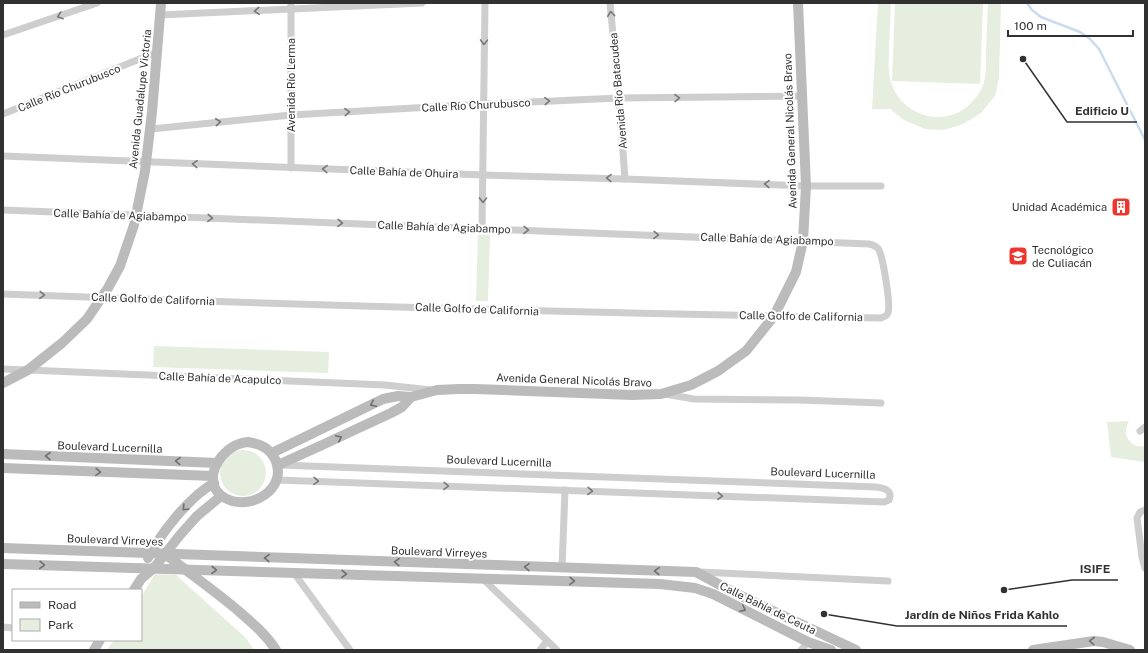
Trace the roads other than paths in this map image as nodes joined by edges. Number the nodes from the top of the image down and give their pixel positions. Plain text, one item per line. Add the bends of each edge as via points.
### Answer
1 (97, 3) edge
2 (161, 3) edge
3 (422, 3) edge
4 (485, 3) edge
5 (610, 3) edge
6 (798, 3) edge
7 (290, 6) edge
8 (160, 15) junction
9 (3, 35) edge
10 (157, 52) junction
11 (802, 96) junction
12 (619, 98) junction
13 (484, 104) junction
14 (3, 114) edge
15 (291, 115) junction
16 (151, 129) junction
17 (3, 156) edge
18 (146, 161) junction
19 (291, 168) junction
20 (483, 175) junction
21 (625, 179) junction
22 (806, 186) junction
23 (881, 186) dead end
24 (3, 210) edge
25 (136, 216) junction
26 (482, 229) junction
27 (803, 241) junction
28 (880, 253) joint
29 (3, 294) edge
30 (102, 298) junction
31 (774, 316) junction
32 (3, 369) edge
33 (28, 370) junction
34 (3, 383) edge
35 (437, 390) junction
36 (661, 394) junction
37 (411, 397) junction
38 (881, 403) dead end
39 (272, 453) junction
40 (3, 454) edge
41 (217, 463) junction
42 (278, 465) junction
43 (3, 468) edge
44 (213, 479) junction
45 (277, 480) junction
46 (565, 490) junction
47 (221, 496) junction
48 (1145, 510) edge
49 (3, 548) edge
50 (151, 554) junction
51 (165, 554) junction
52 (3, 564) edge
53 (143, 568) junction
54 (154, 568) junction
55 (562, 568) junction
56 (1145, 568) edge
57 (184, 569) junction
58 (696, 572) junction
59 (294, 573) junction
60 (482, 578) junction
61 (142, 579) junction
62 (888, 581) dead end
63 (135, 589) edge
64 (735, 592) junction
65 (730, 602) junction
66 (99, 641) edge
67 (548, 641) junction
68 (808, 642) junction
69 (1049, 649) edge
70 (94, 650) edge
71 (276, 650) edge
72 (350, 650) edge
73 (540, 650) edge
74 (557, 650) edge
75 (801, 650) edge
76 (831, 650) edge
77 (856, 650) edge
78 (1033, 650) edge
79 (1130, 650) edge

1 -> 9 street
2 - 8 street, Avenida Guadalupe Victoria
3 - 7 street
4 -> 13 street
12 -> 5 street, Avenida Río Batacudea
6 - 11 street, Avenida General Nicolás Bravo
7 -> 8 street
7 - 15 street, Avenida Río Lerma
8 - 10 street, Avenida Guadalupe Victoria
10 - 14 street, Calle Río Churubusco
10 - 16 street, Avenida Guadalupe Victoria
12 -> 11 street, Calle Río Churubusco
11 - 22 street, Avenida General Nicolás Bravo
13 -> 12 street, Calle Río Churubusco
12 - 21 street, Avenida Río Batacudea
15 -> 13 street, Calle Río Churubusco
13 - 20 street
16 -> 15 street, Calle Río Churubusco
15 - 19 street, Avenida Río Lerma
16 - 18 street, Avenida Guadalupe Victoria
17 - 18 street, Calle Bahía de Ohuira
19 -> 18 street, Calle Bahía de Ohuira
18 - 25 street, Avenida Guadalupe Victoria
20 -> 19 street, Calle Bahía de Ohuira
21 -> 20 street, Calle Bahía de Ohuira
20 -> 26 street
22 -> 21 street, Calle Bahía de Ohuira
22 - 23 street, Calle Bahía de Ohuira
22 - 27 street, Avenida General Nicolás Bravo
24 - 25 street, Calle Bahía de Agiabampo
25 -> 26 street, Calle Bahía de Agiabampo
25 - 30 street, Avenida Guadalupe Victoria via 120,266
26 -> 27 street, Calle Bahía de Agiabampo
27 - 28 street, Calle Bahía de Agiabampo via 869,244 877,247
27 - 31 street, Avenida General Nicolás Bravo via 796,272
28 - 31 street, Calle Golfo de California via 888,302 885,316
29 -> 30 street, Calle Golfo de California
30 - 31 street, Calle Golfo de California
30 - 33 street, Avenida Guadalupe Victoria via 87,319
31 - 36 street, Avenida General Nicolás Bravo via 746,351 718,371 691,385
32 - 33 street, Calle Bahía de Acapulco
33 - 34 street, Avenida Guadalupe Victoria
33 - 35 street, Calle Bahía de Acapulco via 385,385
35 - 36 street, Avenida General Nicolás Bravo
35 - 37 street, Avenida General Nicolás Bravo
36 - 38 street via 694,399
37 -> 39 street, Avenida General Nicolás Bravo via 398,396 383,400
42 -> 37 street, Avenida General Nicolás Bravo via 391,413 402,407
39 - 41 street via 266,447 248,442 231,448
39 - 42 street
41 -> 40 street, Boulevard Lucernilla
41 - 44 street
42 - 45 street
46 -> 42 street, Boulevard Lucernilla via 884,502 889,500 890,496 884,488 876,487
43 -> 44 street
44 - 47 street
44 -> 50 street via 175,518
45 -> 46 street, Boulevard Lucernilla
45 - 47 street via 267,494 250,502 230,501
46 - 55 street
47 - 51 street via 197,516
48 - 56 street via 1140,512 1137,518
49 - 50 street, Boulevard Virreyes
50 - 51 street, Boulevard Virreyes
50 - 53 street
51 - 54 street
55 -> 51 street, Boulevard Virreyes
51 - 57 street
52 -> 53 street
53 - 54 street
53 - 61 street
54 - 57 street
54 - 61 street
58 -> 55 street, Boulevard Virreyes
57 -> 59 street
57 - 71 street via 255,625
58 - 62 street
58 - 64 street, Boulevard Virreyes
59 -> 60 street
59 - 72 street
60 -> 65 street, Calle Bahía de Ceuta via 660,584 695,588
60 - 67 street
61 - 63 street
64 - 65 street
64 - 77 street, Boulevard Virreyes
65 -> 68 street, Calle Bahía de Ceuta
66 - 70 street
67 - 73 street
67 - 74 street
68 - 75 street
68 - 76 street, Calle Bahía de Ceuta
69 - 78 street
79 -> 69 street via 1094,641

